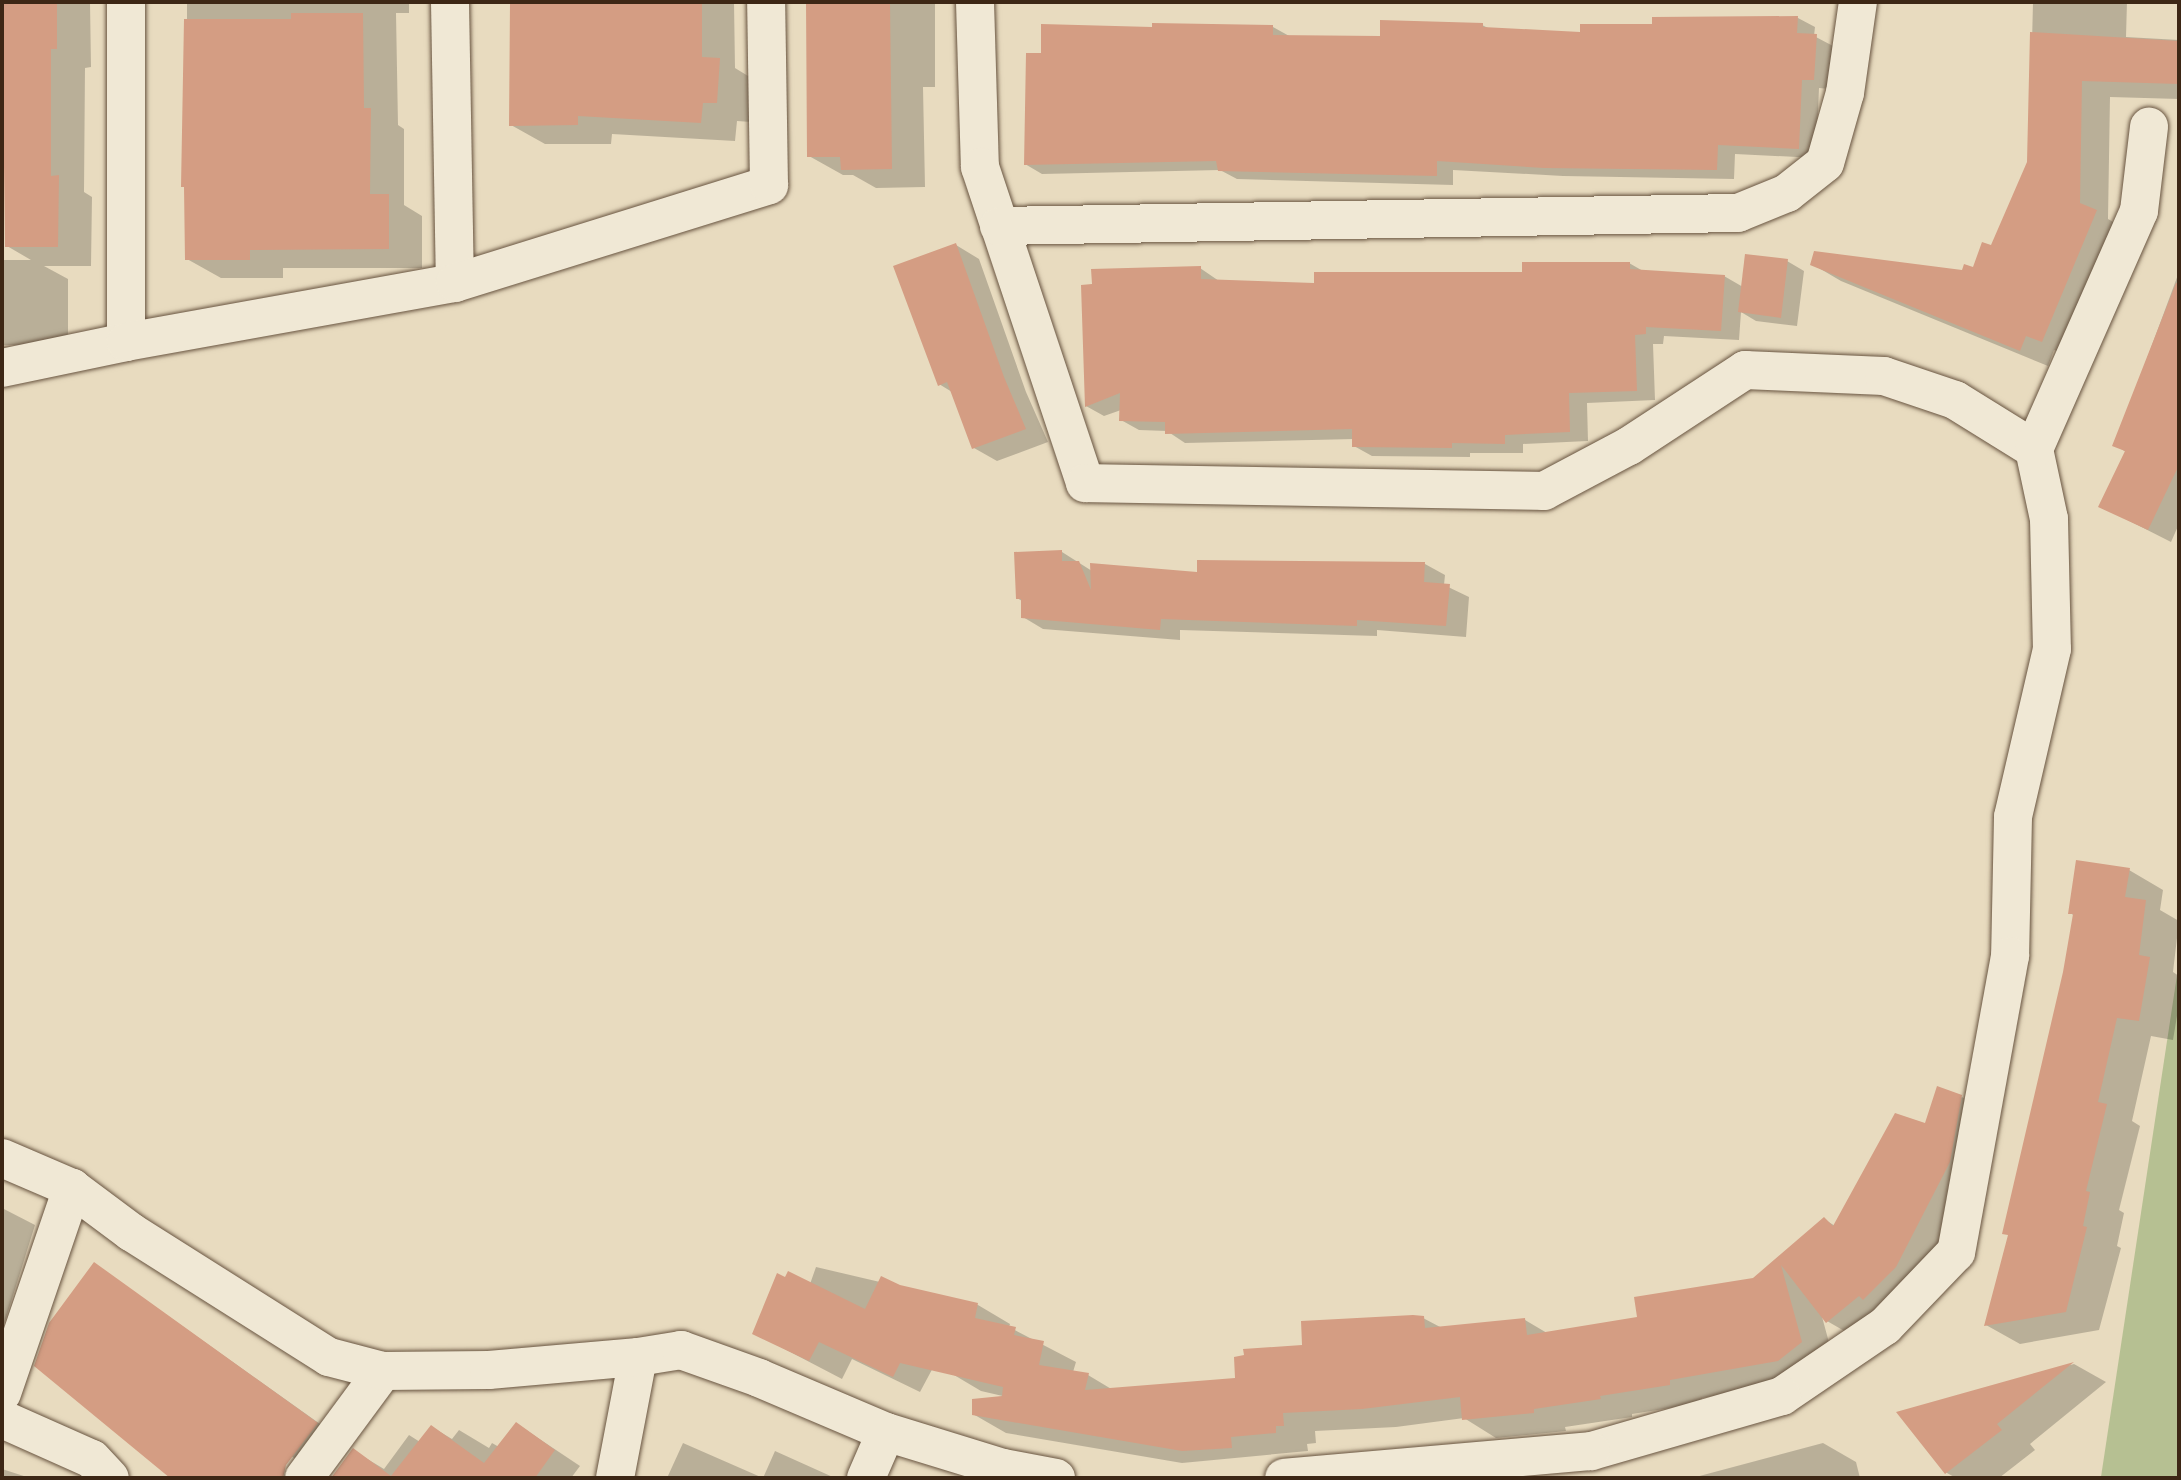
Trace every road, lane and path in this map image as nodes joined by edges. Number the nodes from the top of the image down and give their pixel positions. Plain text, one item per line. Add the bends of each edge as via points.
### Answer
1 (126, 2) edge
2 (450, 2) edge
3 (766, 2) edge
4 (975, 2) edge
5 (1858, 2) edge
6 (2149, 127) dead end
7 (999, 226) junction
8 (455, 283) junction
9 (126, 342) junction
10 (2, 368) edge
11 (2034, 449) junction
12 (2, 1158) edge
13 (72, 1188) junction
14 (638, 1357) junction
15 (383, 1371) junction
16 (2, 1394) edge
17 (2, 1419) edge
18 (886, 1432) junction
19 (1413, 1472) edge
20 (110, 1478) edge
21 (304, 1478) edge
22 (615, 1478) edge
23 (866, 1478) edge
24 (1056, 1478) edge
25 (1284, 1478) edge

1 - 9 street
2 - 8 street
3 - 8 street via 769,185
4 - 7 street via 980,167
5 - 7 street via 1845,93 1825,163 1787,193 1738,213
6 - 11 street via 2139,211
7 - 11 street via 1085,483 1544,491 1629,446 1745,370 1884,376 1955,400
8 - 9 street
9 - 10 street
11 - 19 street via 2049,519 2052,649 2013,817 2010,956 1956,1252 1885,1326 1782,1396 1591,1451
12 - 13 street
13 - 15 street via 131,1232 329,1357
13 - 16 street
14 - 15 street via 489,1370
14 - 18 street via 681,1350
14 - 22 street
15 - 21 street
17 - 20 street via 92,1459
18 - 23 street
18 - 24 street via 1003,1468
19 - 25 street

